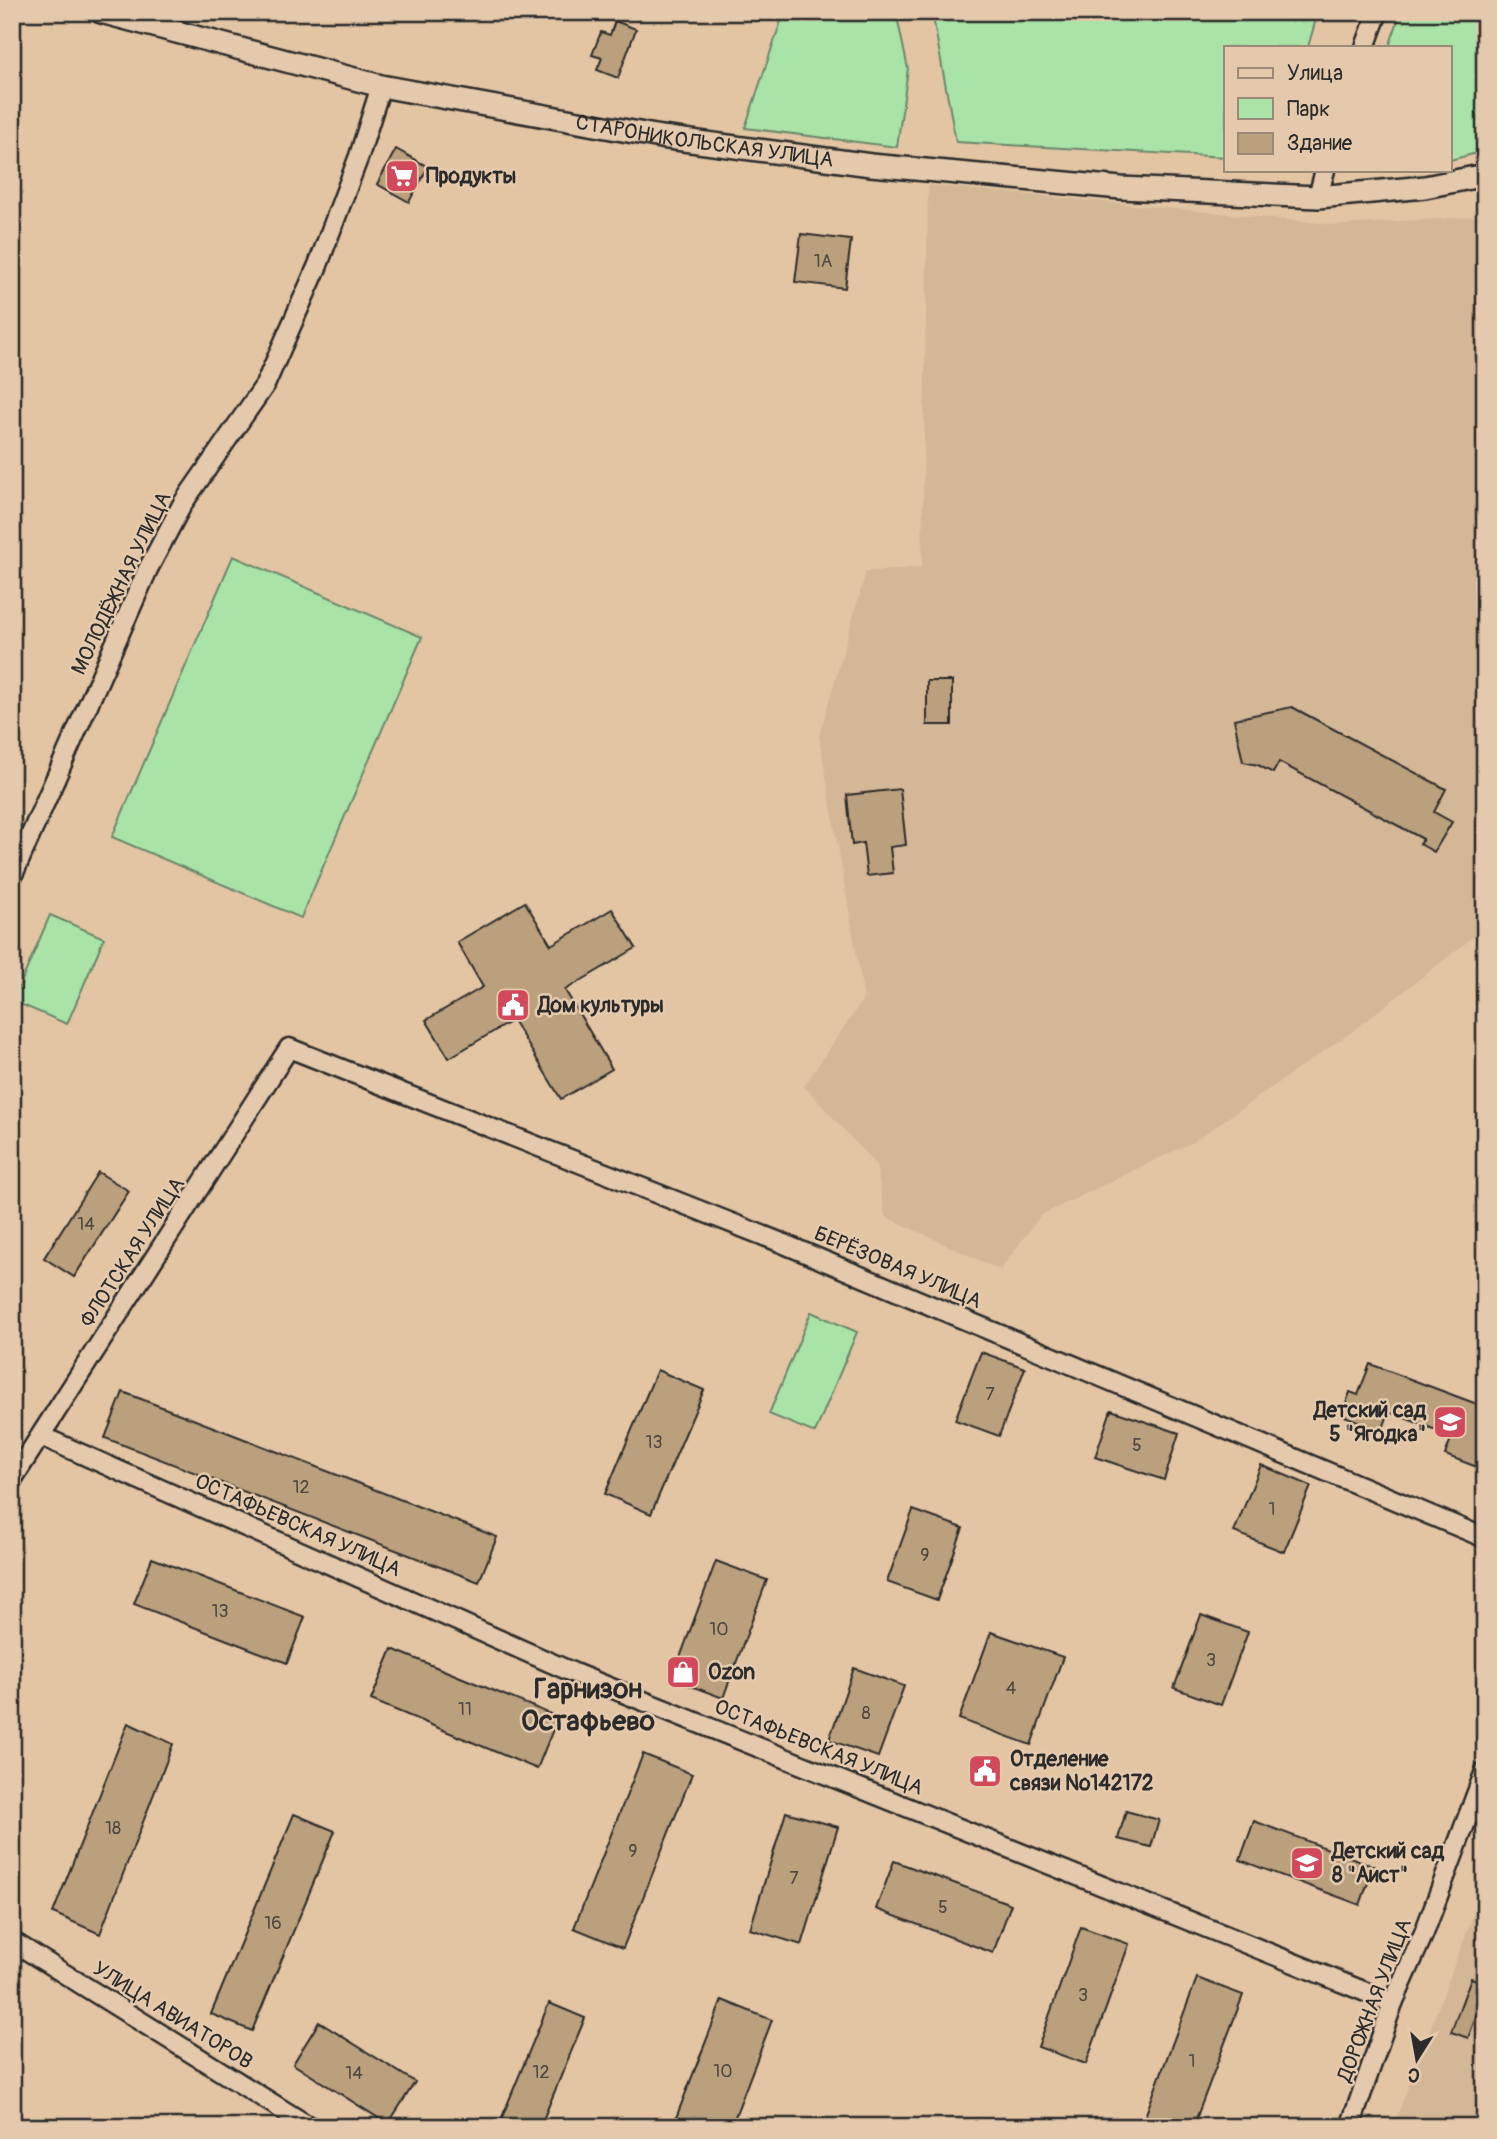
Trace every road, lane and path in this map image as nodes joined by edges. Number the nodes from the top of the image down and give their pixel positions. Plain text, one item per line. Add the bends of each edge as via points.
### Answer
1 (102, 12) edge
2 (1378, 12) edge
3 (1365, 46) edge
4 (381, 86) junction
5 (1324, 172) edge
6 (1485, 175) edge
7 (1318, 197) junction
8 (12, 877) edge
9 (289, 1048) joint
10 (41, 1436) junction
11 (12, 1480) edge
12 (1485, 1538) edge
13 (1485, 1771) edge
14 (12, 1941) edge
15 (1393, 2003) junction
16 (310, 2127) edge
17 (1350, 2127) edge

1 - 4 street, СТАРОНИКОЛЬСКАЯ УЛИЦА
2 - 3 street
4 - 7 street, СТАРОНИКОЛЬСКАЯ УЛИЦА via 661,137 871,165 1121,188
4 - 8 street, МОЛОДЁЖНАЯ УЛИЦА via 318,265 265,385 183,503 148,569
5 - 7 street
6 - 7 street, СТАРОНИКОЛЬСКАЯ УЛИЦА via 1425,187
9 - 10 street, ФЛОТСКАЯ УЛИЦА
9 - 12 street, БЕРЁЗОВАЯ УЛИЦА via 777,1241
10 - 11 street, ФЛОТСКАЯ УЛИЦА
10 - 15 street, ОСТАФЬЕВСКАЯ УЛИЦА via 574,1673
13 - 15 street, ДОРОЖНАЯ УЛИЦА
14 - 16 street, УЛИЦА АВИАТОРОВ
15 - 17 street, ДОРОЖНАЯ УЛИЦА

